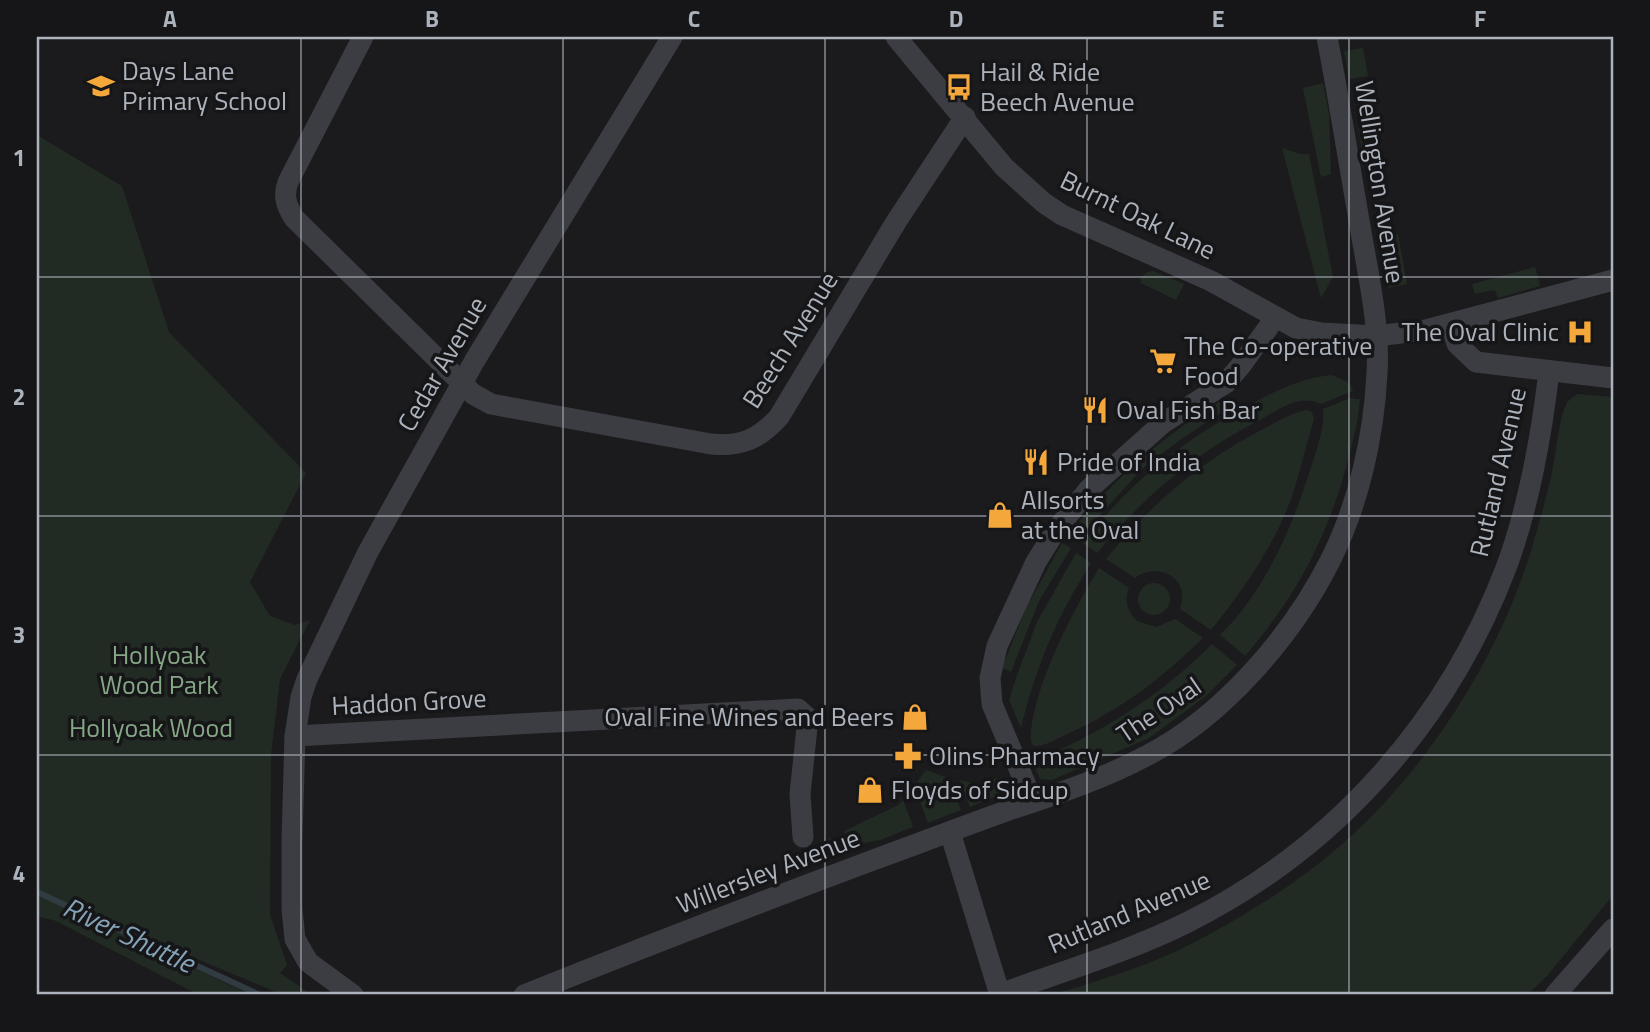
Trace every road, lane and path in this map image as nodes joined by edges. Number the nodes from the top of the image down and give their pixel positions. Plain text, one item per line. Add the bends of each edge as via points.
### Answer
1 (363, 37) edge
2 (672, 37) edge
3 (895, 37) edge
4 (1327, 37) edge
5 (964, 117) junction
6 (1613, 280) edge
7 (1275, 318) junction
8 (1451, 324) junction
9 (1376, 336) junction
10 (1549, 371) junction
11 (1613, 378) edge
12 (462, 383) junction
13 (295, 736) junction
14 (1033, 802) junction
15 (950, 832) junction
16 (803, 837) dead end
17 (1613, 929) edge
18 (1000, 994) edge
19 (353, 995) edge
20 (524, 995) edge
21 (1555, 995) edge

1 - 12 street, Beech Avenue via 288,182 287,207
2 - 12 street, Cedar Avenue
3 - 5 street, Burnt Oak Lane
4 - 9 street, Wellington Avenue
5 - 7 street, Burnt Oak Lane via 1004,167 1044,203 1094,231 1211,281
5 - 12 street, Beech Avenue via 779,417 755,438 711,444 491,404
6 - 8 street, Burnt Oak Lane
7 - 9 street, Burnt Oak Lane via 1309,331
7 - 14 street via 1226,383 1163,423 1089,489 1035,562 998,646 990,678 992,704
8 - 9 street, Burnt Oak Lane
8 - 10 street via 1457,344 1476,362
9 - 14 street, The Oval via 1374,402 1355,495 1332,558 1296,617 1244,680 1183,734 1107,775
10 - 11 street
10 - 18 street, Rutland Avenue via 1523,512 1481,627 1419,730 1368,790 1289,861 1227,901 1140,944
12 - 13 street, Cedar Avenue via 368,552 314,661 301,697
13 - 16 street, Haddon Grove via 798,709 808,718 800,794
13 - 19 street via 295,939 308,962
14 - 15 street, Willersley Avenue
15 - 18 street
15 - 20 street, Willersley Avenue
17 - 21 street

